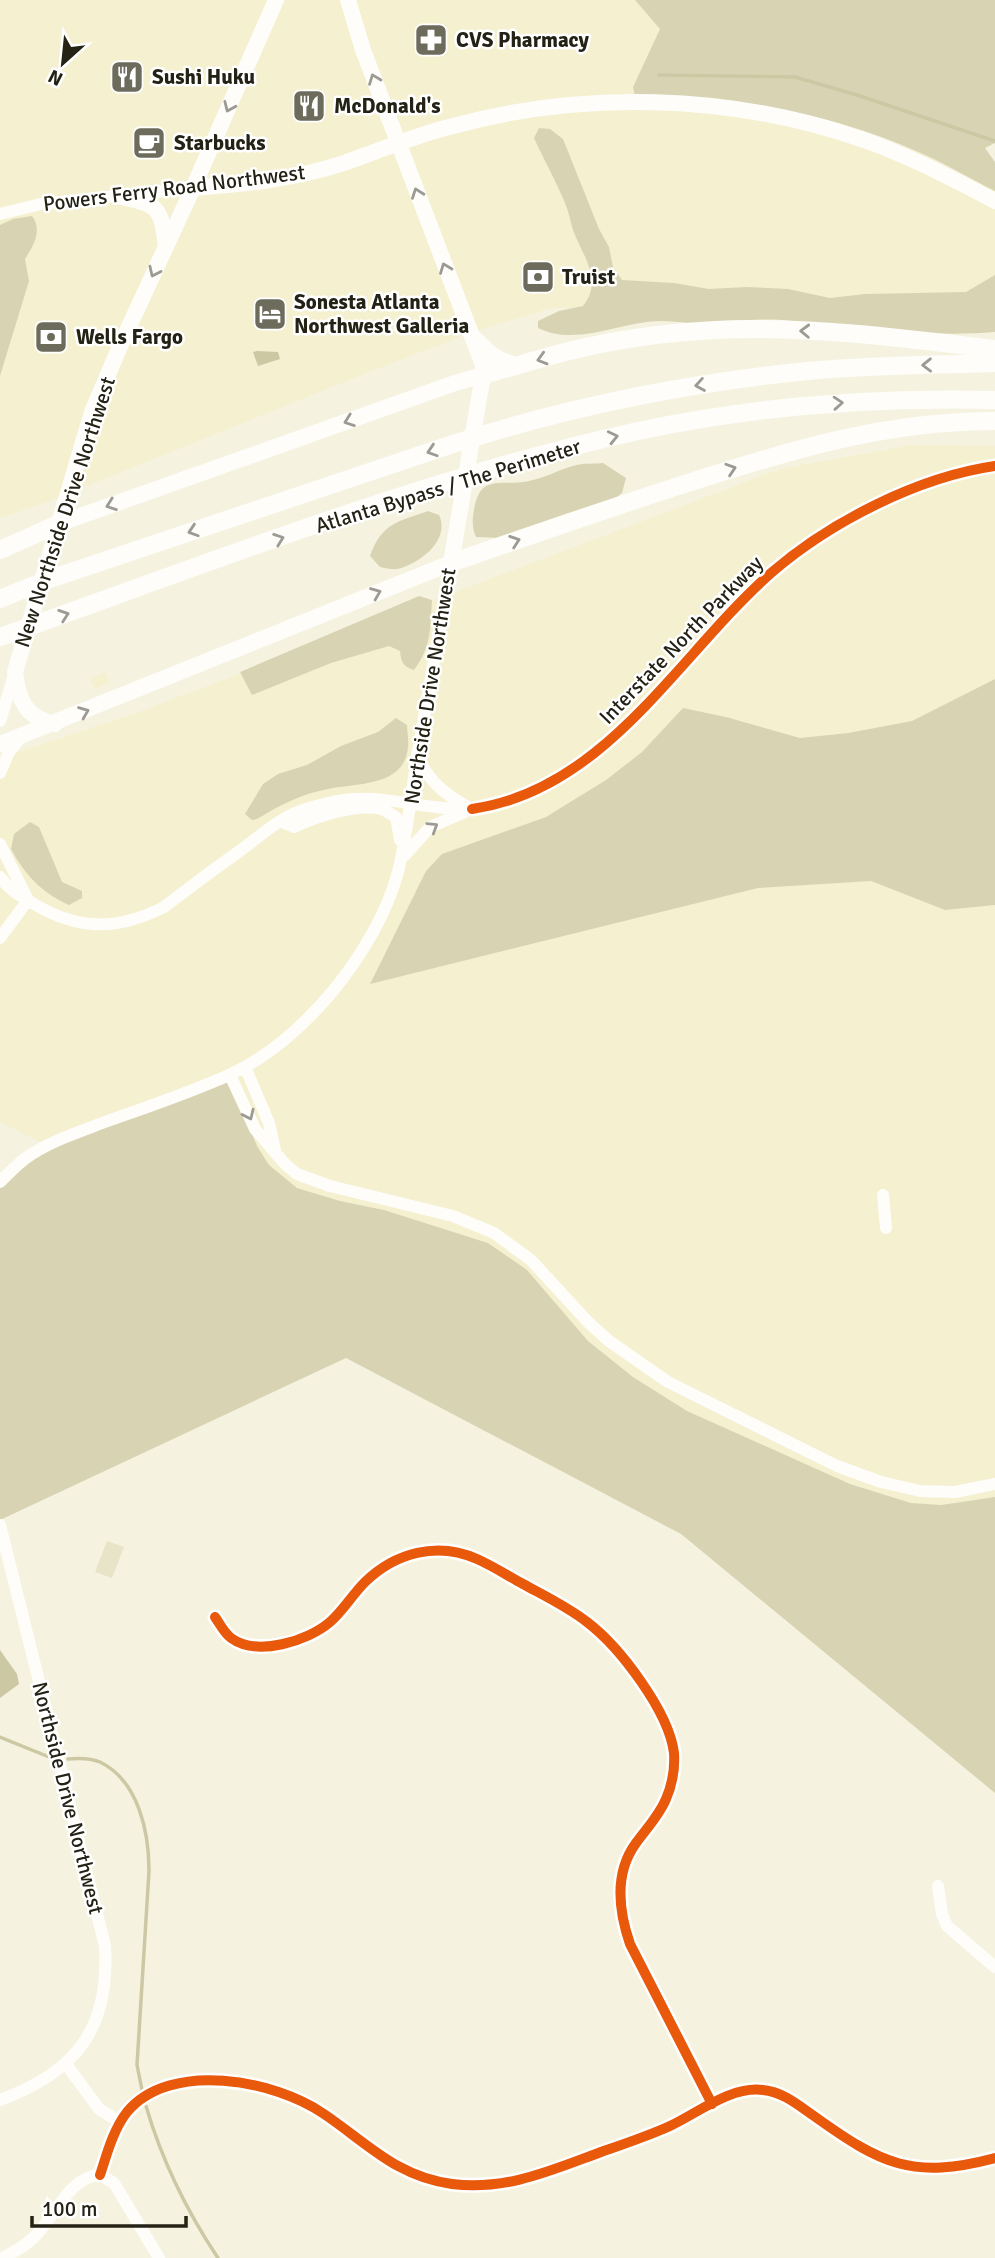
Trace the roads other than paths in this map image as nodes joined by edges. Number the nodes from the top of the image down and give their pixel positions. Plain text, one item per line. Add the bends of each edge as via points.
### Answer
1 (276, 0) edge
2 (348, 0) edge
3 (398, 143) junction
4 (193, 188) junction
5 (118, 196) junction
6 (995, 201) edge
7 (0, 214) edge
8 (166, 247) junction
9 (474, 339) junction
10 (995, 349) edge
11 (995, 363) edge
12 (516, 366) junction
13 (481, 384) junction
14 (995, 400) edge
15 (995, 421) edge
16 (995, 466) edge
17 (57, 532) junction
18 (0, 550) edge
19 (450, 563) junction
20 (0, 599) edge
21 (0, 637) edge
22 (15, 672) junction
23 (0, 721) edge
24 (55, 724) junction
25 (21, 737) junction
26 (0, 744) edge
27 (417, 754) junction
28 (0, 773) edge
29 (410, 802) junction
30 (474, 809) junction
31 (280, 821) junction
32 (0, 844) edge
33 (401, 861) junction
34 (0, 877) edge
35 (28, 900) junction
36 (0, 938) edge
37 (245, 1067) junction
38 (230, 1075) junction
39 (275, 1151) junction
40 (0, 1182) edge
41 (883, 1195) dead end
42 (886, 1228) dead end
43 (995, 1484) edge
44 (0, 1525) edge
45 (215, 1617) dead end
46 (938, 1886) dead end
47 (995, 1967) edge
48 (66, 2064) junction
49 (0, 2100) edge
50 (712, 2104) junction
51 (120, 2122) junction
52 (995, 2158) edge
53 (100, 2175) junction
54 (3, 2258) edge
55 (159, 2258) edge

1 -> 4 main road, New Northside Drive Northwest
3 -> 2 main road, Northside Drive Northwest
3 - 4 main road, Powers Ferry Road Northwest via 297,175
3 - 6 main road, Powers Ferry Road Northwest via 518,112 675,102 773,115 860,138
9 -> 3 main road, Northside Drive Northwest
4 - 5 street, Powers Ferry Road Northwest
4 - 8 main road, New Northside Drive Northwest
5 - 7 street, Powers Ferry Road Northwest via 41,204
5 - 8 main road via 155,207
8 -> 17 main road, New Northside Drive Northwest via 92,412
9 - 12 highway via 488,355
9 - 13 main road, Northside Drive Northwest
10 -> 12 highway via 756,329 652,337
11 -> 20 highway, Atlanta Bypass / The Perimeter via 809,371 709,384 575,410 453,444 44,580
12 - 13 highway
13 -> 17 main road via 455,383
13 - 19 main road, Northside Drive Northwest
21 -> 14 highway, Atlanta Bypass / The Perimeter via 331,520 552,451 732,415 827,404
19 -> 15 highway via 802,447 880,430
16 - 30 street, Interstate North Parkway via 931,482 880,503 798,551 744,600 601,748 529,792
17 - 18 highway
17 - 22 main road, New Northside Drive Northwest
24 -> 19 main road
19 - 27 street, Northside Drive Northwest
22 - 23 street, New Northside Drive Northwest
22 - 24 main road via 23,706 35,717
24 - 25 main road
25 - 26 main road
25 - 28 street
27 - 29 street, Northside Drive Northwest
27 - 30 street via 434,784
29 - 30 street, Interstate North Parkway
29 - 31 street via 343,800
29 - 33 street, Northside Drive Northwest
33 -> 30 street via 430,827
31 - 33 street via 294,827 351,809 381,809 396,817
31 - 35 street via 164,907 130,922 74,922 49,914
32 - 35 street
33 - 37 street, Northside Drive Northwest via 387,901 348,971 291,1035
34 - 35 street
35 - 36 street
37 - 38 street, Northside Drive Northwest
37 - 39 street via 269,1123
38 -> 39 street via 255,1129
38 - 40 street, Northside Drive Northwest via 55,1143 27,1158
39 - 43 street via 285,1164 313,1181 453,1216 495,1233 531,1259 588,1322 634,1360 668,1382 837,1466 920,1491 955,1492
41 - 42 street
44 - 48 street, Northside Drive Northwest via 105,1946 107,1975 100,2008 86,2039
45 - 50 street via 232,1639 241,1643 273,1646 298,1640 331,1621 384,1566 411,1554 439,1550 476,1559 569,1609 605,1637 650,1697 674,1756 666,1801 625,1866 620,1891 622,1920
46 - 47 street via 947,1926
48 - 49 street, Northside Drive Northwest via 30,2089
48 - 51 street via 99,2109
50 - 51 street via 666,2128 534,2177 486,2185 449,2183 413,2174 372,2152 323,2113 257,2085 206,2082 160,2088 138,2102
50 - 52 street via 747,2090 774,2092 860,2148 908,2166 945,2168
51 - 53 street
53 - 54 street via 72,2189 30,2242
53 - 55 street via 114,2183

